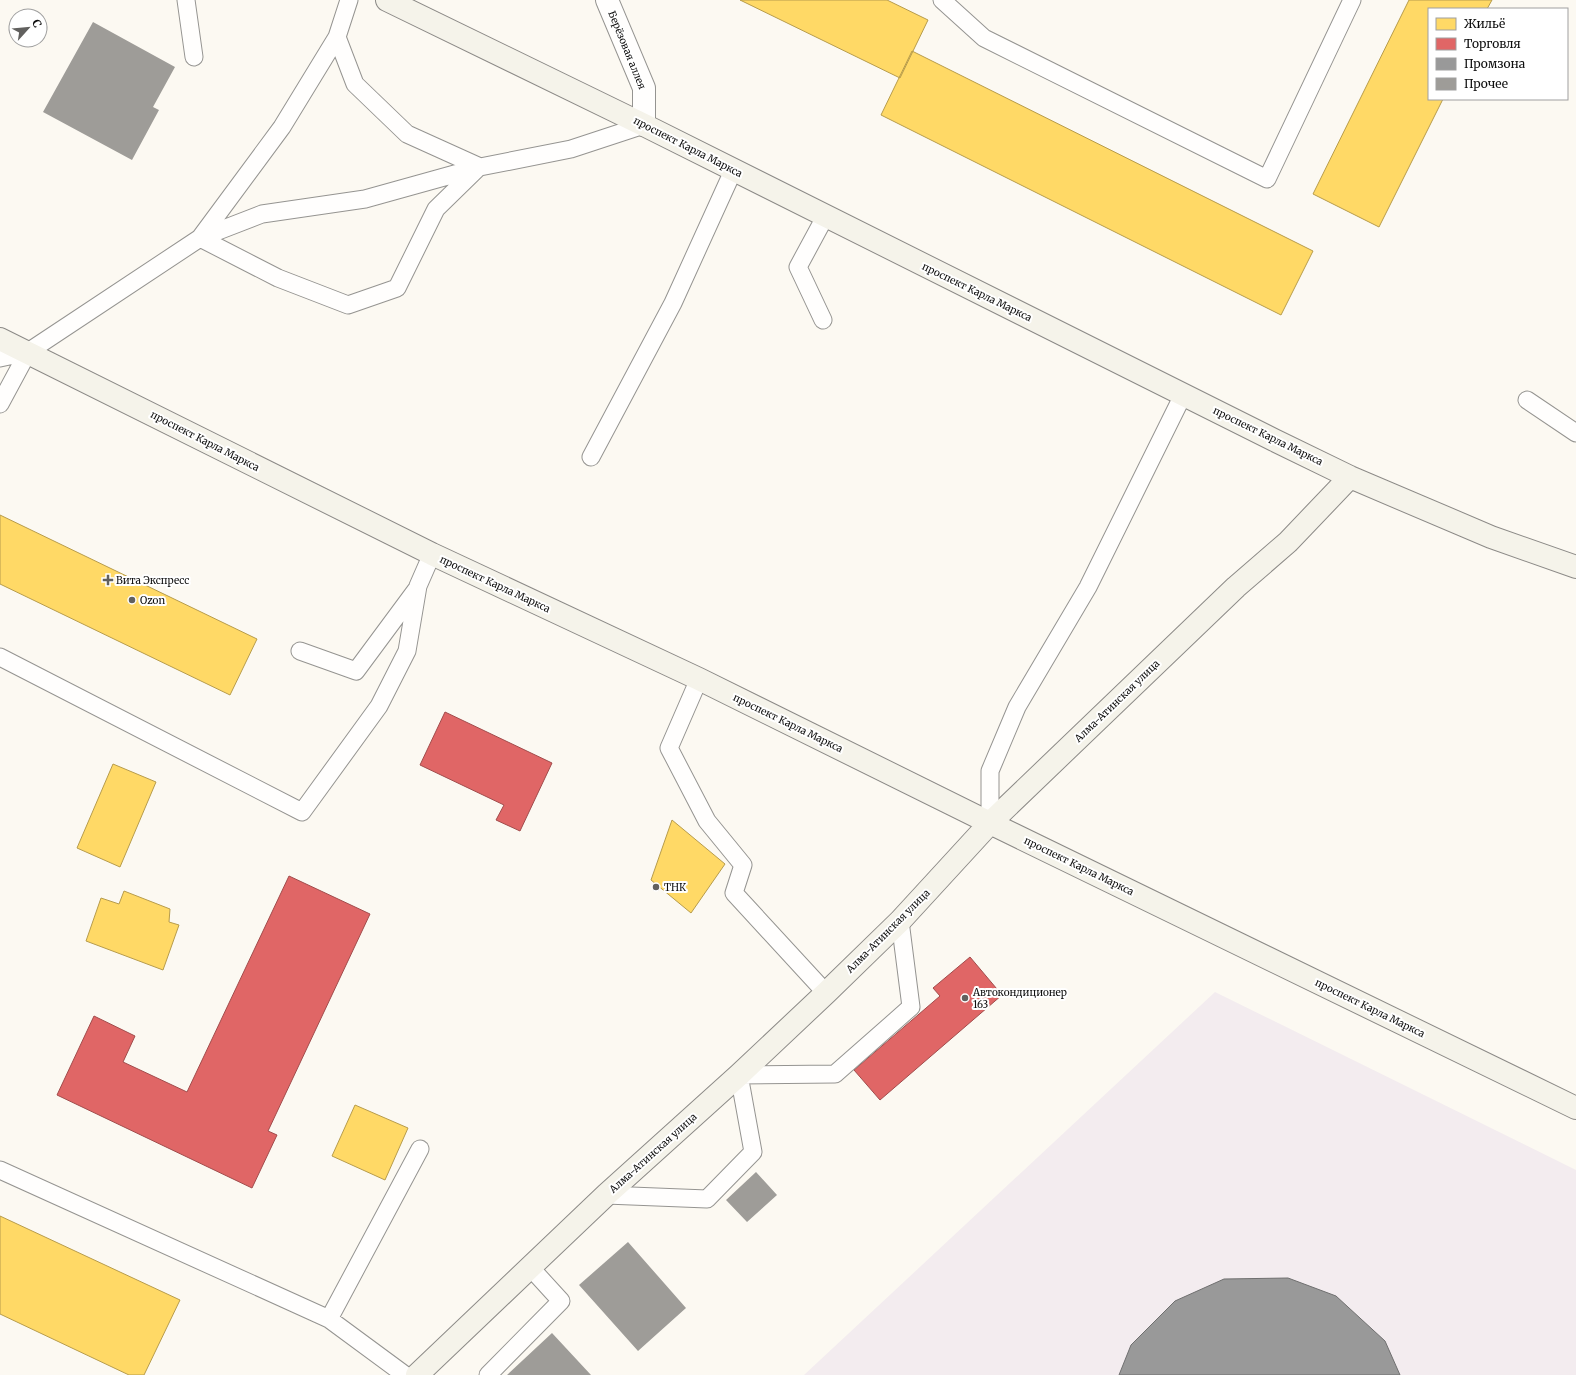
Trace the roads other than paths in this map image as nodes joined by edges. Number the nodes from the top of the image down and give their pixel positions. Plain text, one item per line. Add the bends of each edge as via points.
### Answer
1 (186, 0) edge
2 (349, 0) edge
3 (387, 0) edge
4 (607, 0) edge
5 (942, 0) edge
6 (1352, 0) edge
7 (337, 37) junction
8 (194, 57) dead end
9 (644, 125) junction
10 (480, 167) junction
11 (733, 171) junction
12 (825, 217) junction
13 (200, 238) junction
14 (823, 320) dead end
15 (0, 339) edge
16 (28, 352) junction
17 (0, 358) edge
18 (1183, 395) junction
19 (1527, 400) dead end
20 (0, 404) edge
21 (1576, 433) edge
22 (591, 457) dead end
23 (1350, 477) junction
24 (432, 554) junction
25 (1576, 567) edge
26 (418, 586) junction
27 (300, 651) dead end
28 (0, 657) edge
29 (699, 679) junction
30 (990, 823) junction
31 (900, 921) junction
32 (826, 993) junction
33 (739, 1075) junction
34 (1576, 1108) edge
35 (420, 1149) dead end
36 (0, 1170) edge
37 (606, 1195) junction
38 (530, 1267) junction
39 (329, 1319) junction
40 (405, 1375) edge
41 (417, 1375) edge
42 (488, 1375) edge

1 - 8 lane
2 - 7 lane
3 - 9 main road, проспект Карла Маркса
4 - 9 street, Берёзовая аллея via 644,88
5 - 6 lane via 984,38 1267,179
7 - 10 lane via 355,84 407,134
7 - 13 lane via 282,127
9 - 10 lane via 571,149
9 - 11 main road, проспект Карла Маркса
10 - 13 lane via 365,199 262,214
10 - 13 lane via 436,209 397,288 348,305 278,278
11 - 12 main road, проспект Карла Маркса
11 - 22 lane via 673,303
12 - 14 lane via 798,267
12 - 18 main road, проспект Карла Маркса
13 - 16 lane
15 - 16 main road, проспект Карла Маркса
16 - 17 lane
16 - 20 lane
16 - 24 main road, проспект Карла Маркса
18 - 23 main road, проспект Карла Маркса
18 - 30 lane via 1088,587 1017,707 990,772
19 - 21 lane
23 - 25 main road, проспект Карла Маркса via 1492,537
23 - 30 main road, Алма-Атинская улица via 1288,542 1236,587
24 - 26 lane
24 - 29 main road, проспект Карла Маркса
26 - 27 lane via 356,671
26 - 28 lane via 407,651 379,706 302,812
29 - 30 main road, проспект Карла Маркса
29 - 32 lane via 669,748 707,820 743,865 734,894
30 - 31 main road, Алма-Атинская улица
30 - 34 main road, проспект Карла Маркса
31 - 32 main road, Алма-Атинская улица
31 - 33 lane via 911,1007 835,1074
32 - 33 main road, Алма-Атинская улица
33 - 37 main road, Алма-Атинская улица
33 - 37 lane via 753,1152 707,1199
35 - 39 lane
36 - 39 lane
37 - 38 main road, Алма-Атинская улица
38 - 41 main road, Алма-Атинская улица
38 - 42 lane via 561,1301
39 - 40 lane

